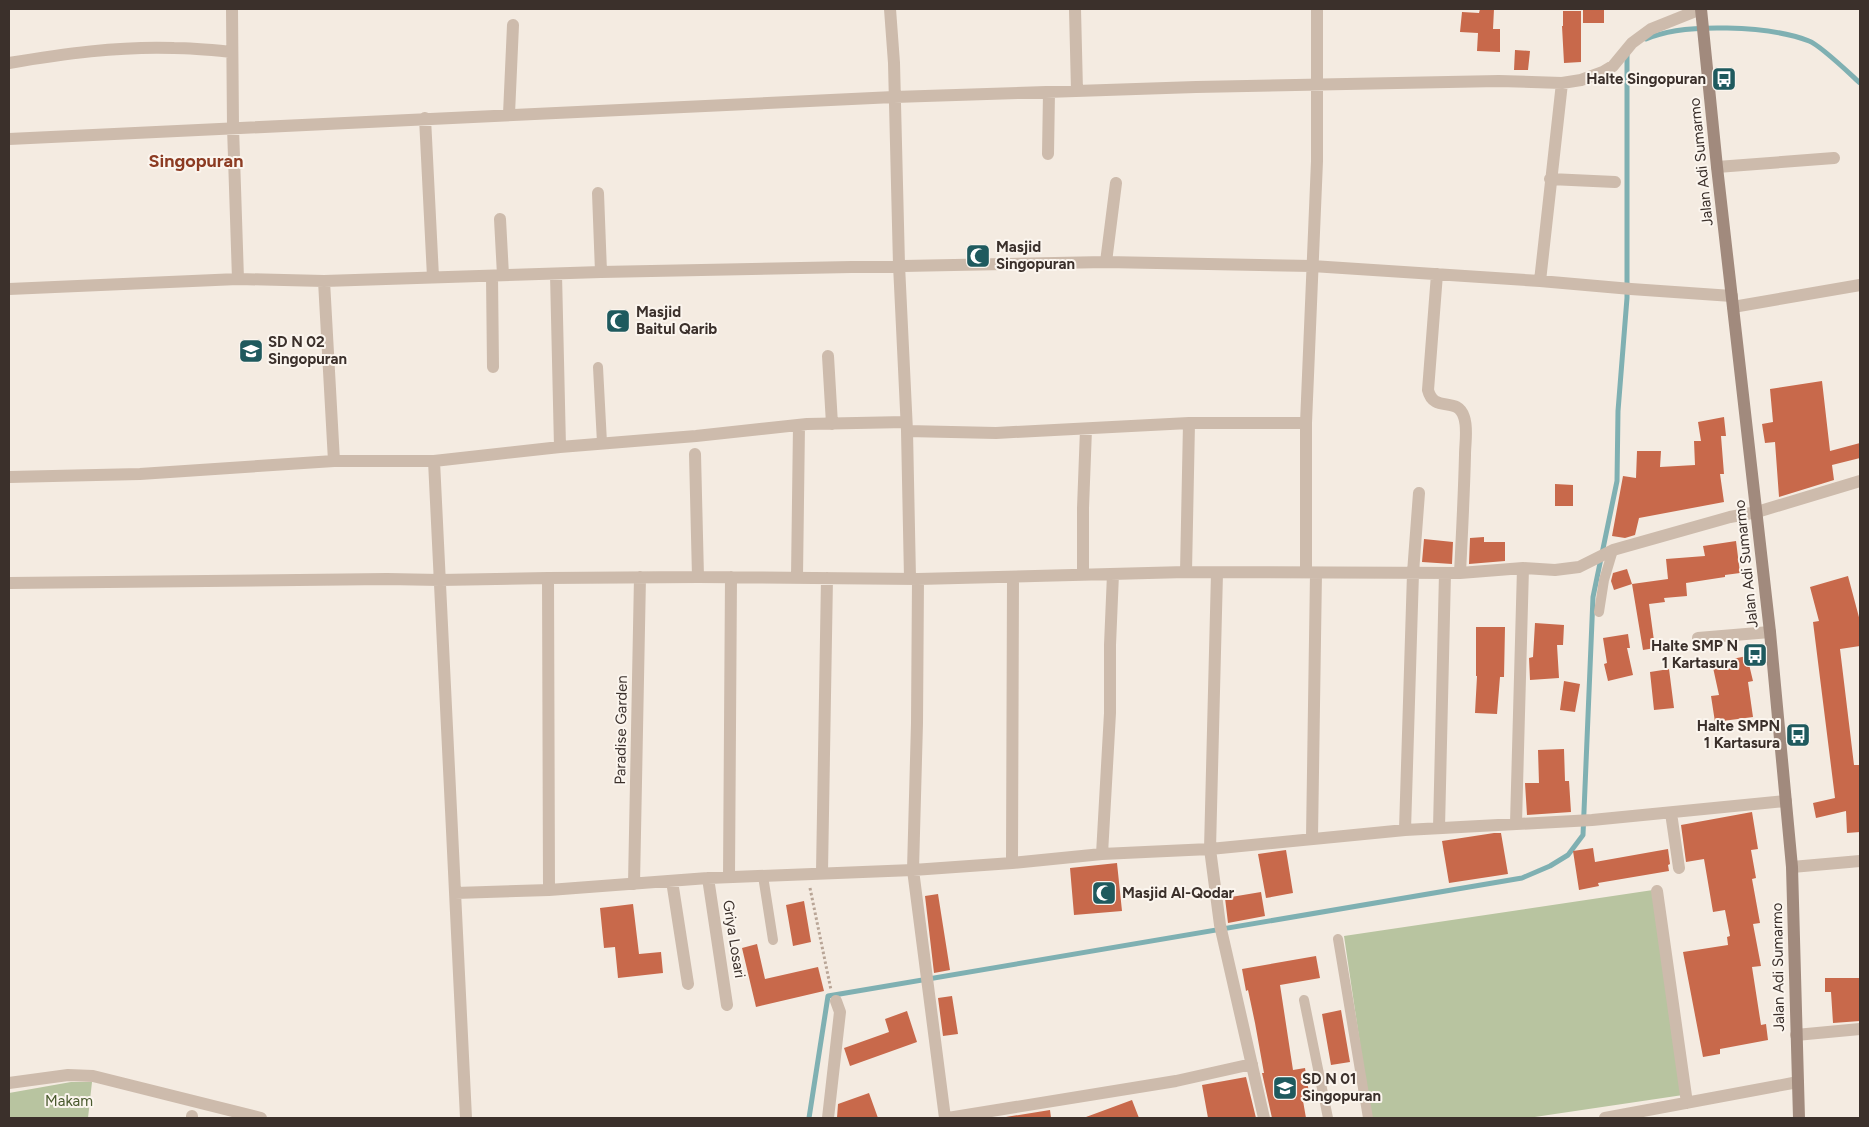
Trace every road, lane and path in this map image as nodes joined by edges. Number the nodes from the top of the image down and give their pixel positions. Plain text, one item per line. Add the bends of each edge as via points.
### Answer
1 (232, 9) edge
2 (890, 9) edge
3 (1075, 9) edge
4 (1317, 9) edge
5 (1701, 11) edge
6 (513, 25) dead end
7 (232, 52) junction
8 (9, 63) edge
9 (1562, 83) junction
10 (1318, 86) junction
11 (1077, 91) junction
12 (1049, 92) junction
13 (894, 97) junction
14 (509, 114) junction
15 (425, 118) junction
16 (233, 127) junction
17 (9, 139) edge
18 (1048, 154) dead end
19 (1834, 158) dead end
20 (1717, 167) junction
21 (1550, 179) junction
22 (1615, 182) dead end
23 (1116, 183) dead end
24 (598, 193) dead end
25 (500, 219) dead end
26 (1106, 262) junction
27 (899, 266) junction
28 (1312, 266) junction
29 (602, 272) junction
30 (556, 274) junction
31 (1437, 274) junction
32 (497, 275) junction
33 (433, 277) junction
34 (238, 279) junction
35 (324, 281) junction
36 (1540, 281) junction
37 (1860, 285) edge
38 (9, 289) edge
39 (1733, 302) junction
40 (828, 356) dead end
41 (494, 367) dead end
42 (598, 367) dead end
43 (1306, 422) junction
44 (1189, 423) junction
45 (832, 424) junction
46 (799, 425) junction
47 (906, 427) junction
48 (1086, 429) junction
49 (602, 443) junction
50 (560, 447) junction
51 (695, 454) dead end
52 (334, 461) junction
53 (434, 461) junction
54 (9, 477) edge
55 (1860, 481) edge
56 (1419, 493) dead end
57 (1757, 512) junction
58 (1605, 554) junction
59 (1523, 568) junction
60 (1186, 572) junction
61 (1311, 572) junction
62 (1217, 573) junction
63 (1413, 573) junction
64 (1445, 573) junction
65 (1460, 573) junction
66 (1112, 574) junction
67 (1083, 575) junction
68 (640, 577) junction
69 (698, 577) junction
70 (731, 577) junction
71 (797, 577) junction
72 (1013, 577) junction
73 (548, 578) junction
74 (827, 578) junction
75 (914, 578) junction
76 (440, 580) junction
77 (9, 583) edge
78 (1599, 612) dead end
79 (1770, 632) junction
80 (1698, 638) dead end
81 (1786, 801) junction
82 (1671, 813) junction
83 (1516, 823) junction
84 (1439, 828) junction
85 (1404, 830) junction
86 (1312, 838) junction
87 (1210, 848) junction
88 (1102, 854) junction
89 (1860, 862) edge
90 (1012, 863) junction
91 (1792, 867) junction
92 (1679, 868) dead end
93 (913, 870) junction
94 (822, 872) junction
95 (807, 873) junction
96 (762, 876) junction
97 (729, 877) junction
98 (708, 878) junction
99 (672, 881) junction
100 (634, 884) junction
101 (549, 890) junction
102 (1657, 891) dead end
103 (455, 893) junction
104 (1338, 939) dead end
105 (773, 940) dead end
106 (688, 984) dead end
107 (830, 988) dead end
108 (1304, 1000) dead end
109 (836, 1001) dead end
110 (727, 1005) dead end
111 (1860, 1028) edge
112 (1796, 1035) junction
113 (1252, 1064) junction
114 (1798, 1082) junction
115 (9, 1083) edge
116 (1687, 1103) junction
117 (261, 1118) edge
118 (466, 1118) edge
119 (828, 1118) edge
120 (946, 1118) edge
121 (1264, 1118) edge
122 (1328, 1118) edge
123 (1368, 1118) edge
124 (1606, 1118) edge
125 (1799, 1118) edge

1 - 7 street
2 - 13 street
3 - 11 street
4 - 10 street
5 - 9 street via 1651,29 1603,72
5 - 20 main road, Jalan Adi Sumarmo
6 - 14 street
7 - 8 street via 124,49
7 - 16 street
9 - 10 street via 1499,81
9 - 21 street
10 - 11 street
10 - 28 street
11 - 12 street
12 - 13 street
12 - 18 street
13 - 14 street
13 - 27 street
14 - 15 street
15 - 16 street
15 - 33 street
16 - 17 street
16 - 34 street
19 - 20 street
20 - 39 main road, Jalan Adi Sumarmo
21 - 22 street
21 - 36 street
23 - 26 street
24 - 29 street
25 - 32 street
26 - 27 street
26 - 28 street
27 - 29 street
27 - 47 street
28 - 31 street
28 - 43 street
29 - 30 street
30 - 32 street
30 - 50 street
31 - 36 street
31 - 65 street via 1428,390 1439,404 1459,408 1465,420
32 - 33 street
32 - 41 street
33 - 35 street
34 - 35 street
34 - 38 street
35 - 52 street
36 - 39 street
37 - 39 street
39 - 57 main road, Jalan Adi Sumarmo
40 - 45 street
42 - 49 lane
43 - 44 street
43 - 61 street
44 - 48 street
44 - 60 street
45 - 46 street
45 - 47 street
46 - 49 street
46 - 71 street
47 - 48 street via 996,433
47 - 75 street
48 - 67 street
49 - 50 street
50 - 53 street
51 - 69 street
52 - 53 street
52 - 54 street via 140,474
53 - 76 street
55 - 57 street
56 - 63 street
57 - 58 street
57 - 79 main road, Jalan Adi Sumarmo
58 - 59 street via 1579,567 1555,570
58 - 78 lane
59 - 65 street
59 - 83 street
60 - 62 street
60 - 66 street
61 - 62 street
61 - 63 street
61 - 86 street
62 - 87 street
63 - 64 street
63 - 85 street
64 - 65 street
64 - 84 street
66 - 67 street
66 - 88 street via 1110,730
67 - 72 street
68 - 69 street
68 - 73 street
68 - 100 street, Paradise Garden
69 - 70 street
70 - 71 street
70 - 97 street
71 - 74 street
72 - 75 street
72 - 90 street
73 - 76 street
73 - 101 street
74 - 75 street
74 - 94 street
75 - 93 street via 917,723
76 - 77 street
76 - 103 street
79 - 80 street
79 - 81 main road, Jalan Adi Sumarmo
81 - 82 street
81 - 91 main road, Jalan Adi Sumarmo
82 - 83 street
82 - 92 street
83 - 84 street
84 - 85 street
85 - 86 street
86 - 87 street
87 - 88 street
87 - 113 street via 1220,926
88 - 90 street
89 - 91 street
90 - 93 street
91 - 112 main road, Jalan Adi Sumarmo
93 - 94 street
93 - 120 street
94 - 95 street
95 - 96 street
95 - 107 path
96 - 97 street
96 - 105 lane
97 - 98 street
98 - 99 street
98 - 110 street, Griya Losari
99 - 100 street
99 - 106 street
100 - 101 street
101 - 103 street
102 - 116 street
103 - 118 street
104 - 123 lane
108 - 122 lane
109 - 119 street via 840,1012
111 - 112 street
112 - 114 main road, Jalan Adi Sumarmo
113 - 120 street via 1176,1081
113 - 121 street
114 - 116 street
114 - 125 main road, Jalan Adi Sumarmo
115 - 117 street via 68,1075 93,1076
116 - 124 street

